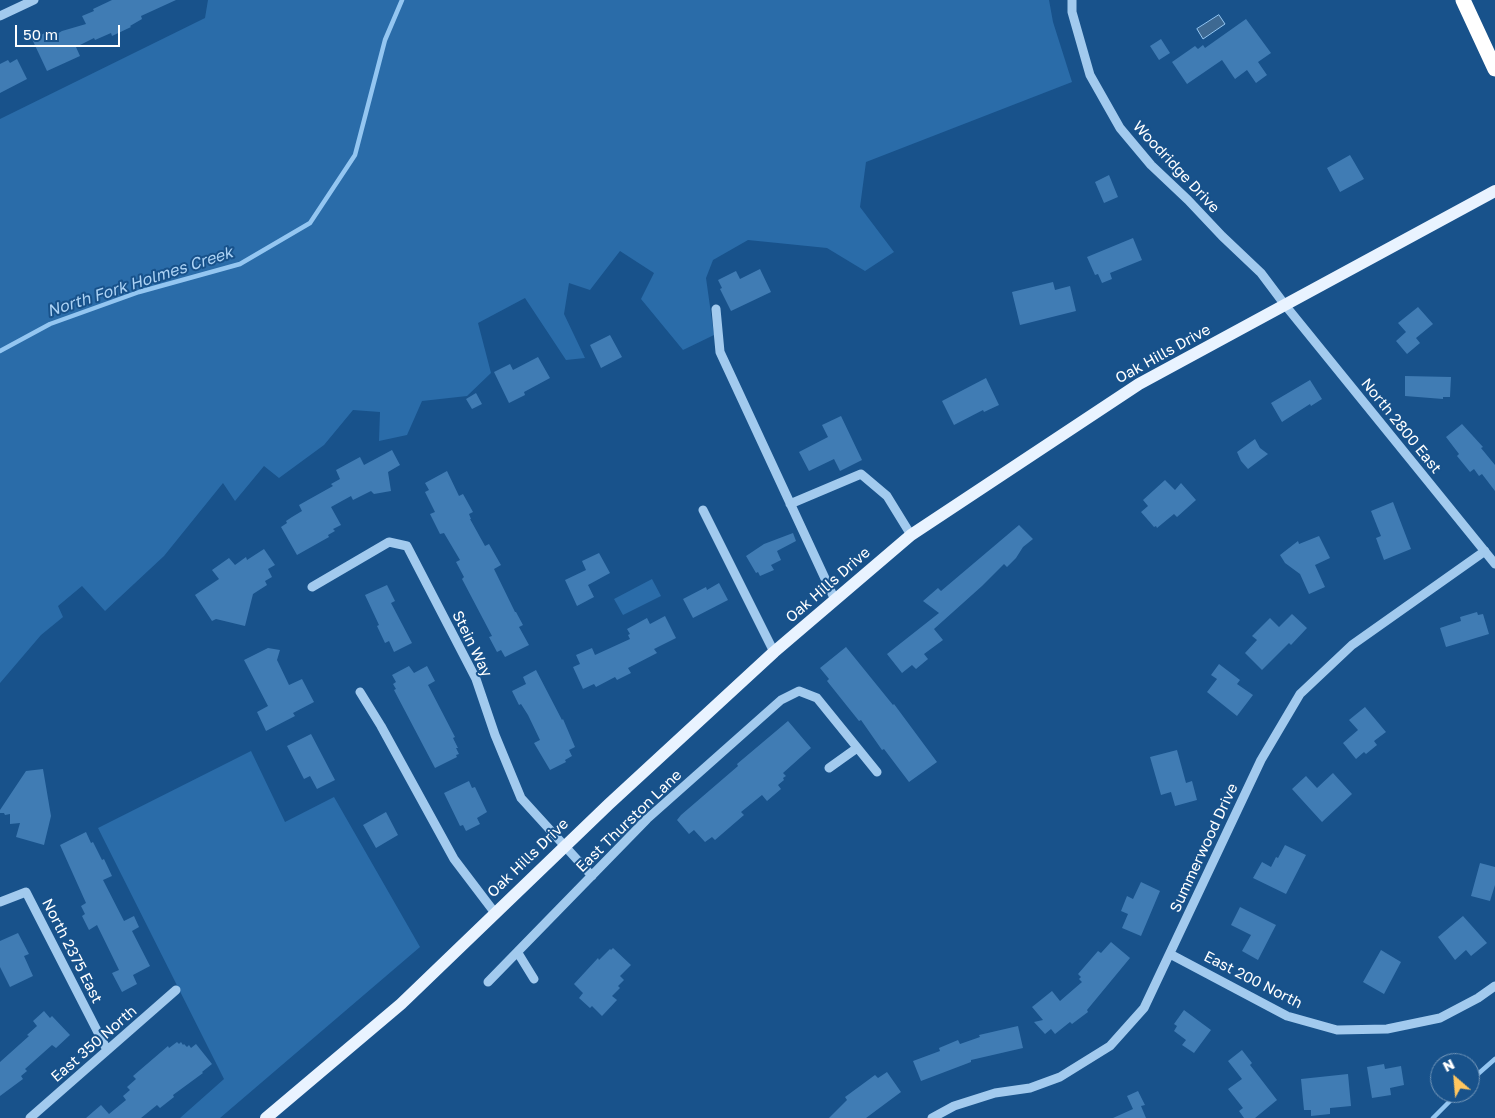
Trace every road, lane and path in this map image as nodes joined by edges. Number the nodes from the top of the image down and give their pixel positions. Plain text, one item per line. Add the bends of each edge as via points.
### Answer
1 (34, 0) edge
2 (1072, 0) edge
3 (1463, 0) edge
4 (0, 16) edge
5 (1495, 69) edge
6 (1495, 191) edge
7 (1285, 305) junction
8 (716, 309) dead end
9 (790, 504) junction
10 (703, 510) dead end
11 (911, 534) junction
12 (1485, 551) junction
13 (1495, 564) edge
14 (312, 587) dead end
15 (835, 600) junction
16 (774, 652) junction
17 (360, 692) dead end
18 (857, 748) junction
19 (829, 768) dead end
20 (877, 772) dead end
21 (564, 846) junction
22 (592, 876) junction
23 (0, 902) edge
24 (495, 913) junction
25 (518, 953) junction
26 (1170, 954) junction
27 (534, 979) dead end
28 (488, 982) dead end
29 (1495, 986) edge
30 (176, 990) dead end
31 (107, 1050) junction
32 (30, 1118) edge
33 (266, 1118) edge
34 (932, 1118) edge

1 - 4 street
2 - 7 street, Woodridge Drive via 1072,12 1090,75 1120,128 1150,165 1261,273
3 - 5 highway
6 - 7 main road, Oak Hills Drive
7 - 11 main road, Oak Hills Drive via 1139,384
7 - 12 street, North 2800 East
8 - 9 street via 720,352
9 - 11 street via 861,474 887,496
9 - 15 street
10 - 16 street
11 - 15 main road, Oak Hills Drive
12 - 13 street, North 2800 East
12 - 26 street, Summerwood Drive via 1352,645 1300,694 1261,760
14 - 21 street, Stein Way via 388,542 407,546 476,679 521,798
15 - 16 main road, Oak Hills Drive
16 - 21 main road, Oak Hills Drive
17 - 24 street via 454,858
18 - 19 street
18 - 20 street
18 - 22 street, East Thurston Lane via 817,698 799,691 781,700 647,819
21 - 22 street
21 - 24 main road, Oak Hills Drive
22 - 25 street, East Thurston Lane
23 - 31 street, North 2375 East via 26,892
24 - 33 main road, Oak Hills Drive via 401,1004
25 - 27 street
25 - 28 street, East Thurston Lane
26 - 29 street, East 200 North via 1288,1016 1337,1030 1387,1029 1440,1018
26 - 34 street, Summerwood Drive via 1144,1008 1110,1046 1060,1077 1030,1088 994,1093 954,1106
30 - 31 street, East 350 North
31 - 32 street, East 350 North

